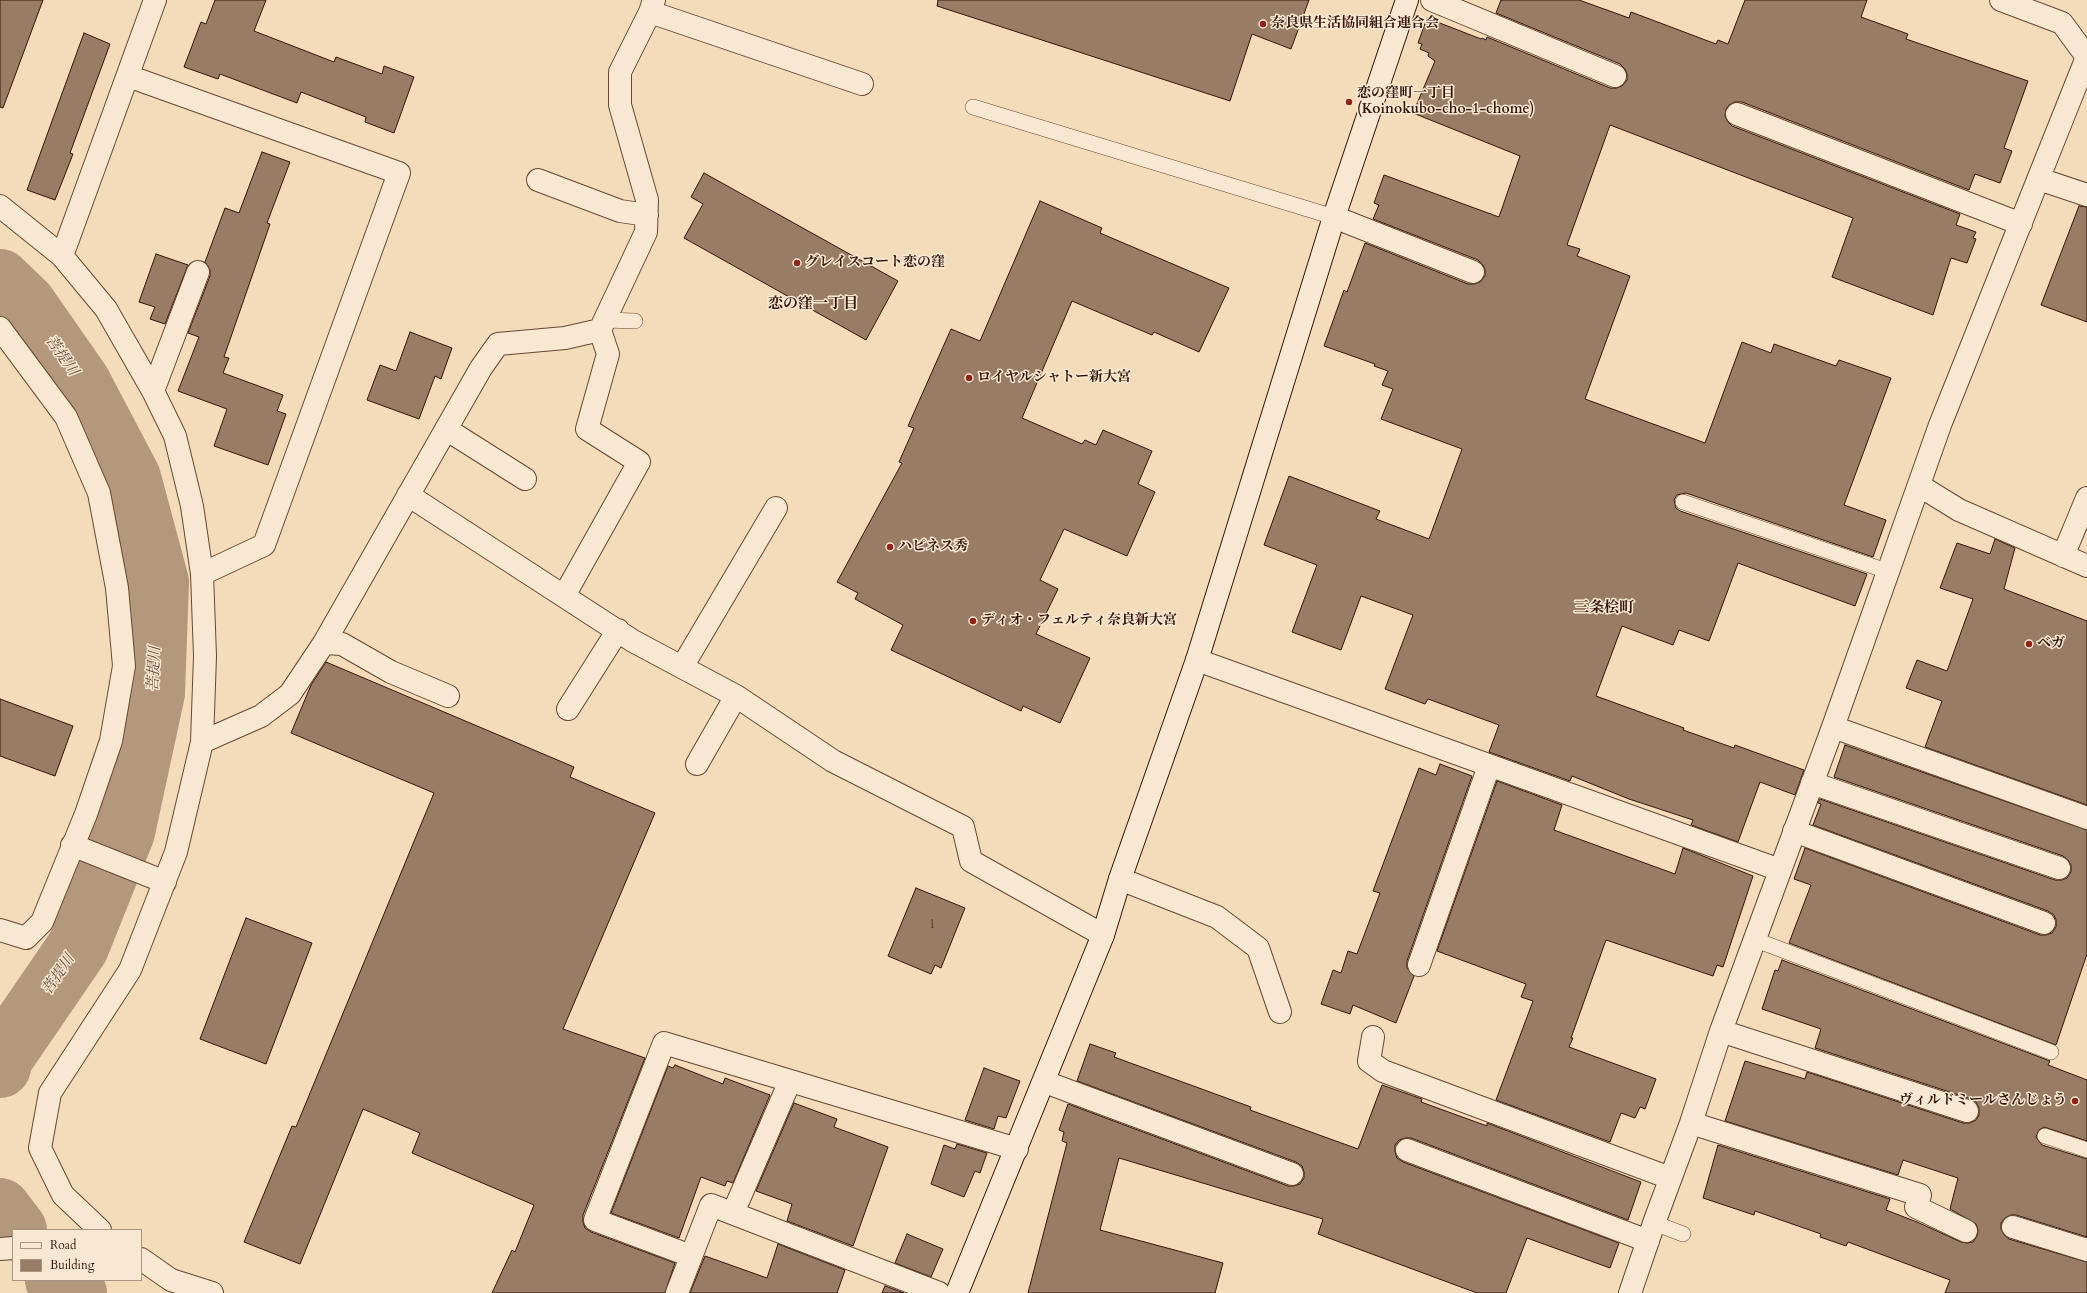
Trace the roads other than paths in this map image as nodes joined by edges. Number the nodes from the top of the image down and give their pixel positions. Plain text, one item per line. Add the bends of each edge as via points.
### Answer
1 (155, 0) edge
2 (1407, 0) edge
3 (1432, 0) edge
4 (2001, 0) edge
5 (652, 6) edge
6 (2087, 57) edge
7 (128, 76) junction
8 (1615, 76) dead end
9 (862, 84) dead end
10 (973, 107) dead end
11 (1737, 114) dead end
12 (2039, 179) junction
13 (538, 180) dead end
14 (2087, 195) edge
15 (0, 206) edge
16 (647, 214) junction
17 (1334, 217) junction
18 (2021, 224) junction
19 (62, 256) junction
20 (198, 272) dead end
21 (1474, 272) dead end
22 (635, 321) dead end
23 (602, 325) junction
24 (0, 328) edge
25 (153, 392) junction
26 (446, 429) junction
27 (525, 479) dead end
28 (1920, 486) junction
29 (408, 495) junction
30 (2087, 498) edge
31 (1683, 502) dead end
32 (776, 508) dead end
33 (2063, 556) junction
34 (2087, 566) edge
35 (1888, 571) junction
36 (202, 574) junction
37 (564, 596) junction
38 (618, 630) junction
39 (324, 643) junction
40 (1196, 660) junction
41 (682, 667) junction
42 (448, 696) dead end
43 (736, 696) junction
44 (568, 709) dead end
45 (1833, 727) junction
46 (202, 742) junction
47 (697, 764) dead end
48 (1489, 766) junction
49 (1812, 783) junction
50 (2087, 818) edge
51 (1794, 832) junction
52 (80, 848) junction
53 (2059, 868) dead end
54 (1780, 870) junction
55 (155, 878) junction
56 (1120, 879) junction
57 (2044, 923) dead end
58 (0, 930) edge
59 (1103, 935) junction
60 (1756, 940) junction
61 (1419, 965) dead end
62 (1280, 1012) dead end
63 (1721, 1031) junction
64 (1373, 1037) dead end
65 (2051, 1052) dead end
66 (790, 1081) junction
67 (1045, 1082) junction
68 (1967, 1111) dead end
69 (1691, 1123) junction
70 (2045, 1136) dead end
71 (1017, 1149) junction
72 (1407, 1150) dead end
73 (2087, 1150) edge
74 (1292, 1174) dead end
75 (1670, 1178) junction
76 (733, 1213) junction
77 (2014, 1227) dead end
78 (99, 1229) edge
79 (1966, 1231) dead end
80 (1651, 1232) junction
81 (1683, 1234) dead end
82 (2087, 1250) edge
83 (691, 1256) junction
84 (142, 1260) edge
85 (212, 1293) edge
86 (677, 1293) edge
87 (939, 1293) edge
88 (957, 1293) edge
89 (1630, 1293) edge

1 - 7 street
2 - 17 street
3 - 8 street
4 - 6 street via 2062,23
5 - 9 street
5 - 16 street via 620,72 620,105 647,200
6 - 12 street
7 - 19 street
7 - 36 street via 399,173 264,545
10 - 17 lane
11 - 18 street
12 - 14 street
12 - 18 street
13 - 16 street via 620,211
15 - 19 street
16 - 23 street via 646,232
17 - 21 street
17 - 40 street
18 - 28 street via 1940,425
19 - 25 street via 106,309
20 - 25 street
22 - 23 lane
23 - 26 street via 565,338 498,344
23 - 37 street via 608,354 588,429 639,462
24 - 52 street via 66,417 99,493 117,588 124,666 111,741 86,814
25 - 36 street via 175,436 192,506
26 - 27 street
26 - 29 street
28 - 33 street via 1959,510
28 - 35 street
29 - 37 street
29 - 39 street
30 - 33 street
31 - 35 lane
32 - 41 street
33 - 34 street
35 - 45 street
36 - 46 street via 205,656
37 - 38 street
38 - 41 street
38 - 44 street
39 - 42 street via 342,644 391,672
39 - 46 street via 290,694 261,716
40 - 48 street
40 - 56 street
41 - 43 street
43 - 47 street
43 - 59 street via 833,761 897,799 963,826 971,861
45 - 49 street
45 - 50 street
46 - 55 street via 176,852
48 - 54 street
48 - 61 street
49 - 51 street
49 - 53 street
51 - 54 street
51 - 57 street
52 - 55 street
52 - 58 street via 42,922 26,938
54 - 60 street
55 - 78 street via 130,970 50,1093 40,1148 63,1195
56 - 59 street
56 - 62 street via 1217,917 1258,948
59 - 67 street
60 - 63 street
60 - 65 lane
63 - 68 street
63 - 69 street
64 - 75 street via 1368,1061 1383,1071
66 - 71 street
66 - 76 street
66 - 83 street via 664,1043 595,1220
67 - 71 street
67 - 74 street
69 - 75 street
69 - 79 street via 1920,1195 1916,1207
70 - 73 lane
71 - 88 street
72 - 80 street
75 - 80 street
76 - 83 street via 711,1204
76 - 87 street
77 - 82 street
80 - 81 lane
80 - 89 street
83 - 86 street
84 - 85 street via 171,1280

